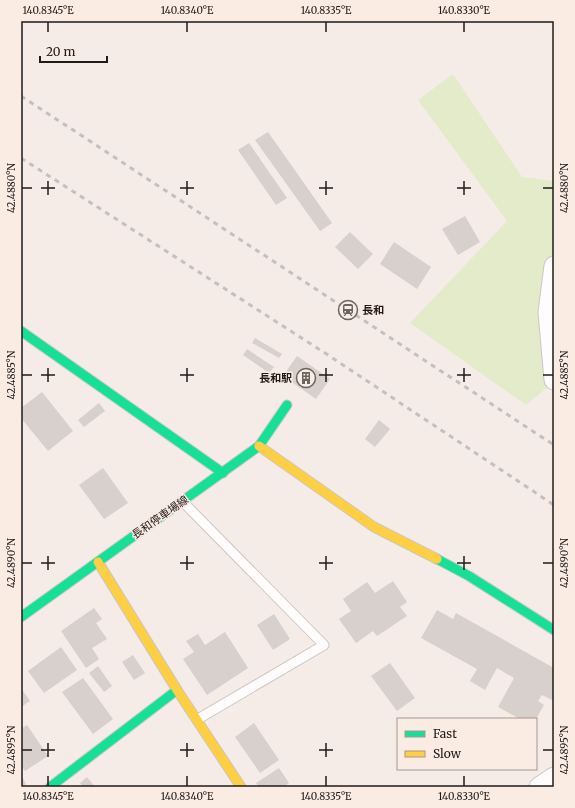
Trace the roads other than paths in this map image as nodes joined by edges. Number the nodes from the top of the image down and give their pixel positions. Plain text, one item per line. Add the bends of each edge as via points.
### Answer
1 (554, 266) edge
2 (21, 331) edge
3 (554, 380) edge
4 (288, 405) dead end
5 (259, 446) junction
6 (223, 473) junction
7 (182, 501) junction
8 (98, 562) junction
9 (21, 617) edge
10 (554, 630) edge
11 (177, 690) junction
12 (198, 719) junction
13 (554, 776) edge
14 (50, 787) edge
15 (241, 787) edge
16 (539, 787) edge

1 - 3 street via 548,312
2 - 6 street
4 - 5 street, 長和停車場線
5 - 6 street, 長和停車場線
5 - 10 street via 374,528 469,576
6 - 7 street, 長和停車場線
7 - 8 street, 長和停車場線
7 - 12 lane via 324,645
8 - 9 street, 長和停車場線
8 - 11 street
11 - 12 street
11 - 14 street
12 - 15 street
13 - 16 street

